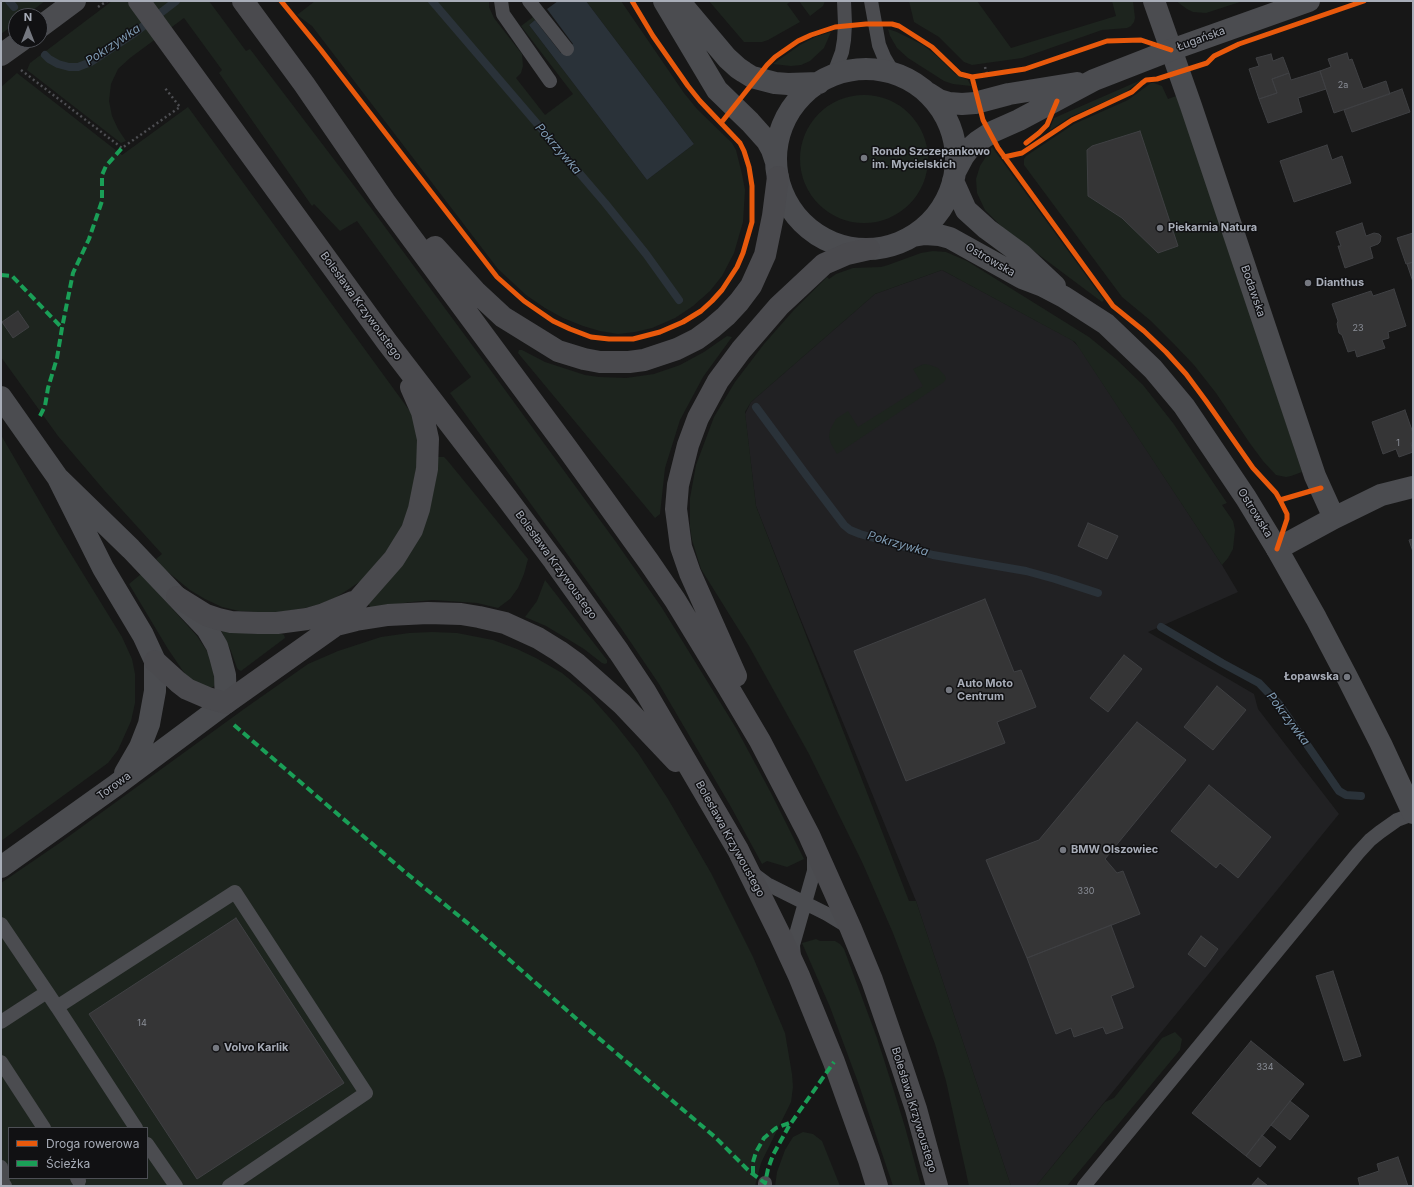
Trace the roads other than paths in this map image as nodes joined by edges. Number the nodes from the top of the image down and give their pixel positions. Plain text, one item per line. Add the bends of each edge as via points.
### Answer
1 (75, 1) edge
2 (139, 1) edge
3 (243, 1) edge
4 (501, 1) edge
5 (529, 1) edge
6 (664, 1) edge
7 (679, 1) edge
8 (844, 1) edge
9 (871, 1) edge
10 (1154, 1) edge
11 (1310, 1) edge
12 (48, 21) edge
13 (17, 48) edge
14 (567, 49) dead end
15 (1170, 50) junction
16 (9, 61) edge
17 (894, 74) junction
18 (826, 79) junction
19 (1094, 80) junction
20 (550, 81) dead end
21 (922, 89) junction
22 (777, 169) junction
23 (954, 177) junction
24 (386, 202) junction
25 (913, 236) junction
26 (869, 249) junction
27 (1064, 297) junction
28 (386, 342) junction
29 (1, 398) edge
30 (58, 478) junction
31 (1413, 487) edge
32 (1334, 518) junction
33 (1277, 549) junction
34 (176, 597) junction
35 (359, 598) junction
36 (336, 625) junction
37 (156, 661) junction
38 (226, 703) junction
39 (760, 741) junction
40 (116, 785) junction
41 (710, 801) junction
42 (1413, 814) edge
43 (809, 834) junction
44 (1, 867) edge
45 (747, 868) junction
46 (805, 903) junction
47 (1, 924) edge
48 (850, 929) junction
49 (799, 976) junction
50 (47, 992) junction
51 (57, 1006) junction
52 (1, 1022) edge
53 (1, 1062) edge
54 (43, 1127) edge
55 (135, 1127) edge
56 (148, 1145) edge
57 (1, 1167) edge
58 (5, 1186) edge
59 (176, 1186) edge
60 (229, 1186) edge
61 (877, 1186) edge
62 (937, 1186) edge
63 (1084, 1186) edge

1 - 12 street
2 - 28 main road, Bolesława Krzywoustego
3 - 24 main road, Bolesława Krzywoustego
4 - 20 lane via 503,14
5 - 14 lane
6 - 22 street via 717,90 767,141
7 - 18 street via 727,58 748,74 761,80 788,84
8 - 18 lane via 842,52
9 - 17 lane via 879,45
10 - 15 street, Bodawska
11 - 15 street, Ługańska
13 - 16 street
15 - 19 street, Ługańska
15 - 32 street, Bodawska via 1315,476
17 - 18 street via 863,69
17 - 21 street
18 - 22 street via 806,92 787,116 777,146
19 - 21 street, Ługańska via 962,104 940,100
19 - 23 street, Ługańska via 990,134 969,149
21 - 23 street via 943,112 950,126 956,156
22 - 24 main road via 773,216 765,254 750,286 739,302 697,339 660,355 629,362 600,362 572,356 558,351 519,328 490,306 426,238
22 - 26 street via 782,192 789,206 810,230 838,245
23 - 25 street via 946,202 937,215
23 - 27 street, Ostrowska via 966,210 1020,254
24 - 39 main road, Bolesława Krzywoustego via 649,562 699,638
25 - 26 street via 899,243
25 - 27 street, Ostrowska via 925,234 950,238 1022,278
26 - 39 main road via 847,254 821,266 779,306 741,350 718,380 704,404 692,430 680,474 676,509 685,562 740,686
27 - 33 street, Ostrowska via 1106,324 1141,356 1171,390 1217,454
28 - 35 main road via 409,382 422,412 428,439 428,463 412,530 390,564
28 - 41 main road, Bolesława Krzywoustego via 506,497 619,652 649,697
29 - 30 street
30 - 34 street
30 - 37 street via 103,568
31 - 32 street via 1381,495
32 - 33 street
33 - 42 street, Ostrowska via 1337,658
34 - 35 main road via 206,615 218,619 258,623 306,619 344,607
34 - 38 street via 207,629 217,646 225,675
35 - 36 main road
36 - 38 main road
36 - 41 main road via 388,615 447,613 479,616 521,630 559,650 598,681 669,752
37 - 38 main road via 187,689
37 - 40 street via 153,702 146,734 131,765
38 - 40 street, Torowa
39 - 43 main road, Bolesława Krzywoustego
40 - 44 street, Torowa
41 - 45 main road, Bolesława Krzywoustego
42 - 63 lane via 1397,820 1380,832 1358,853
43 - 46 lane via 814,871
43 - 48 main road, Bolesława Krzywoustego
45 - 46 lane via 767,884
45 - 49 main road, Bolesława Krzywoustego
46 - 48 lane
46 - 49 lane via 793,945
47 - 50 lane
48 - 62 main road, Bolesława Krzywoustego via 872,980 902,1067
49 - 61 main road, Bolesława Krzywoustego via 834,1062
50 - 51 lane
50 - 52 lane
51 - 55 lane
51 - 60 lane via 235,892 366,1093
53 - 54 lane
56 - 59 lane
57 - 58 lane

